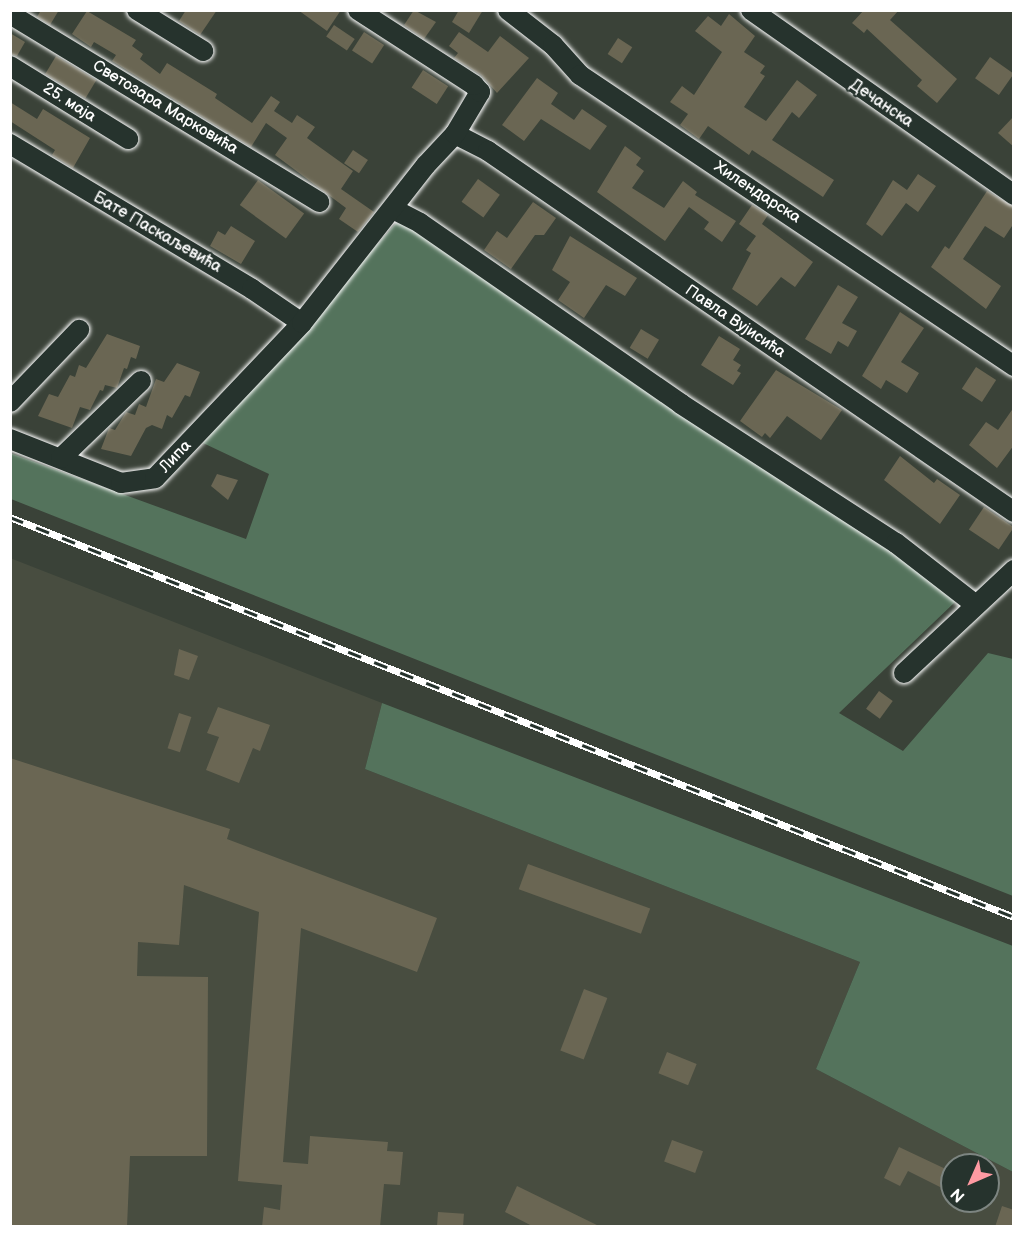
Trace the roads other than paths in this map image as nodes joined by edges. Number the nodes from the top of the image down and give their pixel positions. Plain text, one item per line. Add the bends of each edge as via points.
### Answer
1 (137, 10) edge
2 (358, 10) edge
3 (508, 10) edge
4 (751, 10) edge
5 (10, 14) edge
6 (203, 51) dead end
7 (10, 66) edge
8 (455, 135) junction
9 (128, 139) dead end
10 (10, 144) edge
11 (1014, 195) edge
12 (319, 202) dead end
13 (393, 209) junction
14 (302, 323) junction
15 (79, 330) dead end
16 (1014, 366) edge
17 (141, 381) dead end
18 (10, 402) edge
19 (10, 439) edge
20 (61, 458) junction
21 (1014, 513) edge
22 (1014, 570) edge
23 (976, 605) junction
24 (904, 673) dead end

1 - 6 street
2 - 8 street, Липа via 480,92
3 - 16 street, Хилендарска via 553,45 580,75
4 - 11 street, Дечанска
5 - 12 street, Светозара Марковића
7 - 9 street, 25. маја
8 - 13 street, Липа via 434,154
8 - 21 street, Павла Вујисића via 488,151
10 - 14 street, Бате Паскаљевића
13 - 14 street, Липа
13 - 23 street via 420,223 691,411 896,543
14 - 20 street, Липа via 155,478 121,483
15 - 18 street
17 - 20 street
19 - 20 street, Липа
22 - 23 street
23 - 24 street

